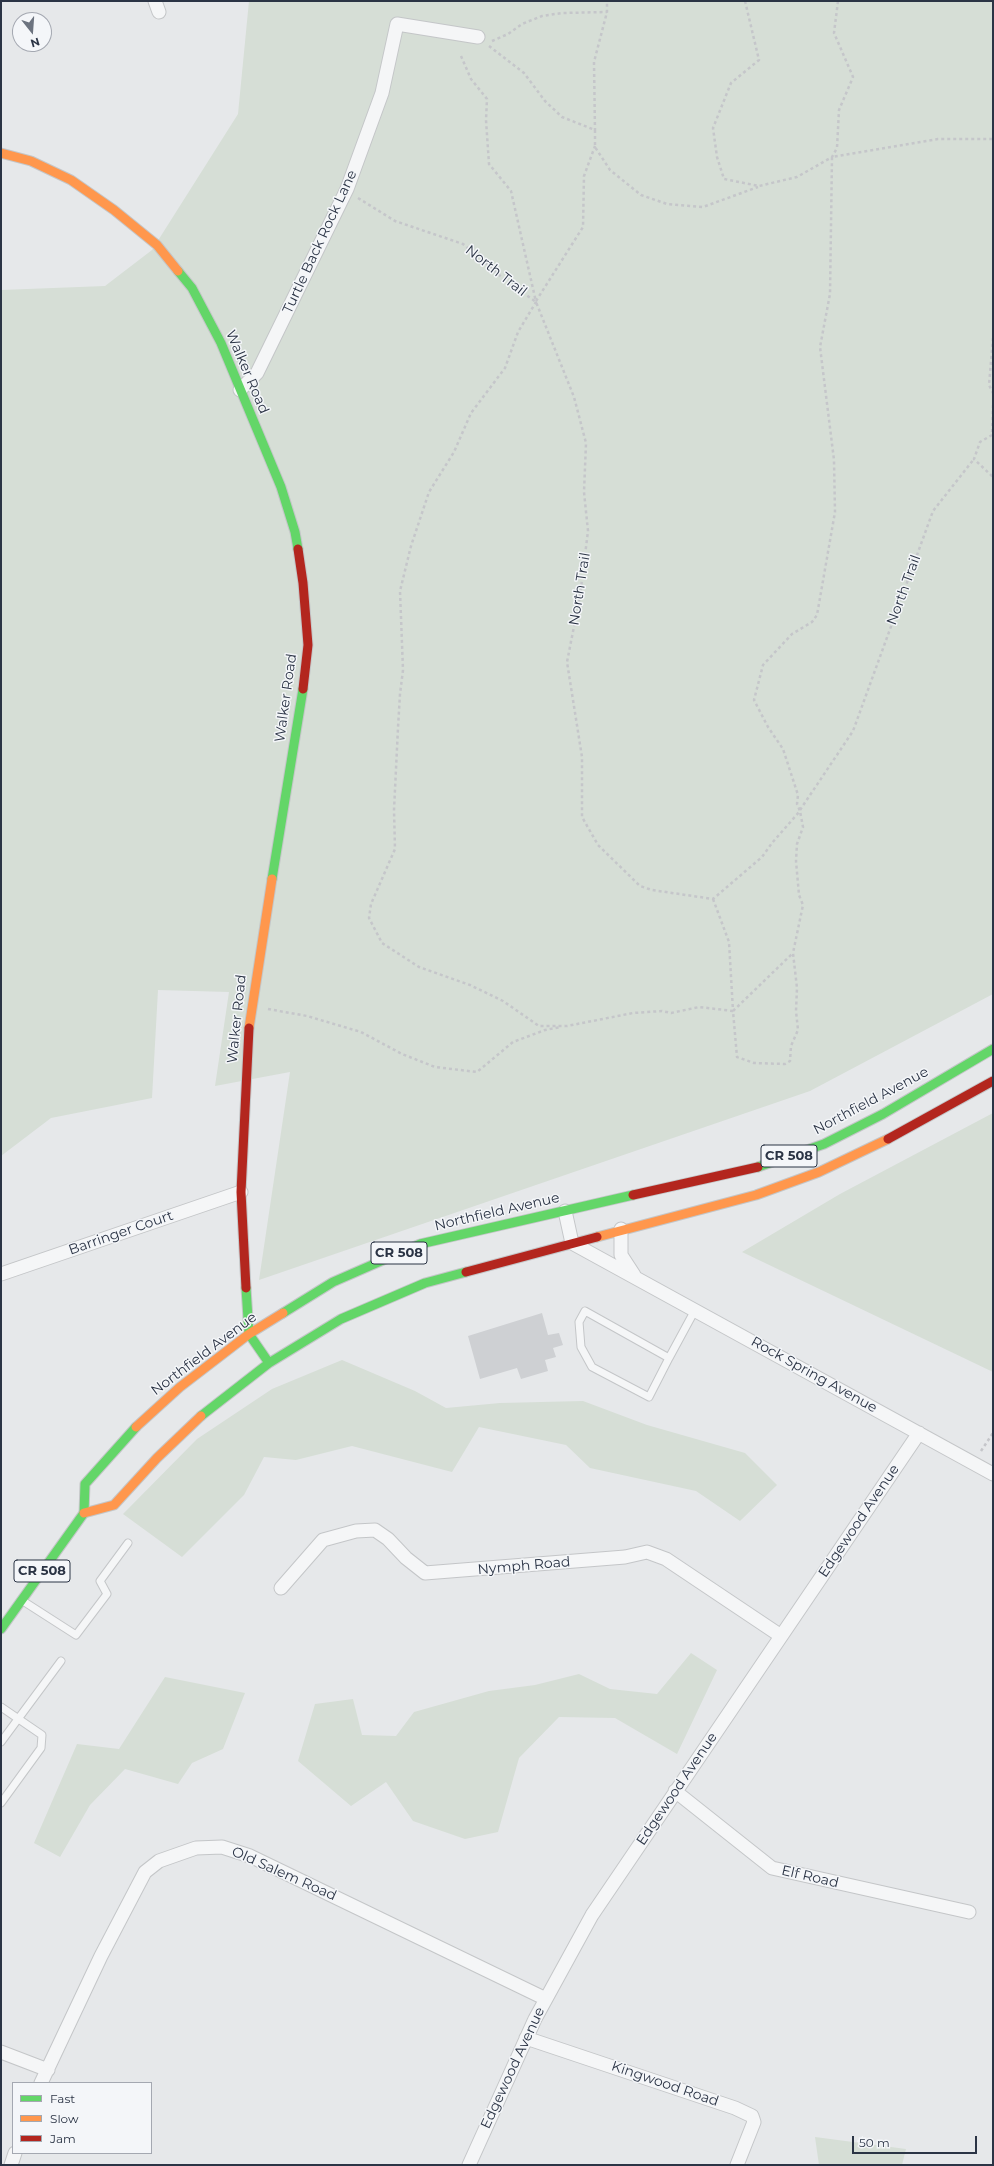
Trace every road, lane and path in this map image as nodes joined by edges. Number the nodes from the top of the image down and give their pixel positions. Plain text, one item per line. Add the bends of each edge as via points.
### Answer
1 (607, 1) edge
2 (745, 1) edge
3 (838, 1) edge
4 (607, 12) junction
5 (482, 40) junction
6 (461, 56) dead end
7 (595, 130) junction
8 (993, 139) edge
9 (595, 147) junction
10 (1, 153) edge
11 (832, 157) junction
12 (759, 186) junction
13 (348, 189) junction
14 (536, 302) junction
15 (993, 338) edge
16 (240, 390) junction
17 (993, 393) edge
18 (993, 405) edge
19 (993, 435) edge
20 (974, 458) junction
21 (993, 477) edge
22 (800, 811) junction
23 (713, 899) junction
24 (793, 953) junction
25 (261, 1008) dead end
26 (733, 1011) junction
27 (567, 1026) junction
28 (993, 1049) edge
29 (993, 1081) edge
30 (241, 1192) junction
31 (565, 1211) junction
32 (621, 1229) junction
33 (572, 1243) junction
34 (1, 1274) edge
35 (635, 1277) junction
36 (695, 1310) junction
37 (249, 1334) junction
38 (669, 1358) junction
39 (270, 1363) junction
40 (919, 1432) junction
41 (993, 1433) edge
42 (974, 1463) junction
43 (993, 1474) edge
44 (84, 1513) junction
45 (128, 1544) dead end
46 (281, 1588) dead end
47 (21, 1600) junction
48 (1, 1629) edge
49 (781, 1636) junction
50 (61, 1661) dead end
51 (1, 1707) edge
52 (17, 1718) junction
53 (1, 1742) edge
54 (675, 1791) junction
55 (1, 1803) edge
56 (969, 1912) dead end
57 (546, 1999) junction
58 (526, 2038) junction
59 (1, 2052) edge
60 (48, 2070) junction
61 (42, 2082) edge
62 (15, 2154) edge
63 (11, 2165) edge
64 (469, 2165) edge
65 (737, 2165) edge

1 - 4 path
2 - 12 path via 759,60 731,83 713,128 717,157 724,179
3 - 11 path via 834,33 853,77 839,110 838,148
4 - 5 path via 562,12 542,16 522,24 508,34
4 - 7 path via 594,62
5 - 7 path via 524,73 562,117
5 - 13 street, Turtle Back Rock Lane via 397,24 382,93
6 - 14 path via 486,100 489,164 512,191
7 - 9 path
8 - 11 path via 938,139
9 - 12 path via 610,170 625,184 641,195 667,204 703,207
9 - 14 path via 584,176 583,227
10 - 16 main road, Walker Road via 31,161 71,180 114,210 157,246 192,288 221,343
11 - 12 path via 797,177
11 - 22 path via 830,294 820,347 834,460 835,512 817,615 812,622 792,634 763,665 754,700 783,749 798,795 797,804
13 - 14 path, North Trail via 359,199 395,221 463,244 505,280
13 - 16 street, Turtle Back Rock Lane via 257,373
14 - 23 path, North Trail via 574,397 586,443 584,492 588,531 580,596 567,662 582,757 582,817 598,845 640,886
14 - 27 path via 518,332 505,368 471,413 454,452 429,492 411,546 400,591 403,670 394,810 395,849 371,904 369,918 382,943 418,967 470,985 503,1000 540,1026
15 - 17 path via 989,385
16 - 30 main road, Walker Road via 281,487 295,532 303,583 308,645 301,703 254,985 248,1035
18 - 19 path
19 - 20 path, North Trail via 980,442
20 - 21 path
20 - 22 path, North Trail via 933,511 853,731
22 - 23 path, North Trail via 762,858
22 - 24 path via 803,827 797,844 796,861 802,905
23 - 26 path via 729,942
24 - 26 path
24 - 26 path via 798,1030 791,1046 790,1061 785,1064 754,1063 737,1058
25 - 27 path via 307,1016 361,1032 402,1054 435,1067 477,1072 513,1042 545,1030
26 - 27 path via 699,1007 671,1013 633,1013
28 - 31 main road, Northfield Avenue / CR 508 via 883,1114 824,1144 760,1166
29 - 32 main road, CR 508 via 890,1138 819,1172 756,1195
30 - 34 street, Barringer Court
30 - 37 main road, Walker Road
31 - 33 street
31 - 37 main road, Northfield Avenue / CR 508 via 420,1244 333,1282
32 - 33 main road, CR 508
32 - 35 street, Rock Spring Avenue via 621,1255
33 - 35 street, Rock Spring Avenue
33 - 39 main road, CR 508 via 424,1283 341,1319
35 - 36 street, Rock Spring Avenue
36 - 38 lane
36 - 40 street, Rock Spring Avenue
37 - 39 main road
37 - 44 main road, Northfield Avenue / CR 508 via 180,1387 126,1436 85,1484
38 - 38 lane via 649,1397 592,1367 581,1347 579,1322 585,1311
39 - 44 main road, CR 508 via 210,1408 157,1458 114,1505
40 - 42 street, Rock Spring Avenue
40 - 49 street, Edgewood Avenue
41 - 42 path
42 - 43 street, Rock Spring Avenue
44 - 47 main road, CR 508
45 - 47 lane via 100,1581 107,1594 76,1635
46 - 49 street, Nymph Road via 323,1540 356,1531 375,1530 388,1538 406,1558 425,1573 625,1557 646,1552 666,1559
47 - 48 main road, CR 508
49 - 54 street, Edgewood Avenue
50 - 52 lane
51 - 52 lane
52 - 53 lane
52 - 55 lane via 42,1736 41,1748
54 - 56 street, Elf Road via 772,1868
54 - 57 street, Edgewood Avenue via 592,1915
57 - 58 street, Edgewood Avenue
57 - 60 street, Old Salem Road via 250,1856 222,1847 196,1848 159,1861 145,1872 101,1956
58 - 64 street, Edgewood Avenue
58 - 65 street, Kingwood Road via 736,2108 752,2116 754,2122
59 - 60 street
60 - 61 street, Old Salem Road
62 - 63 street

